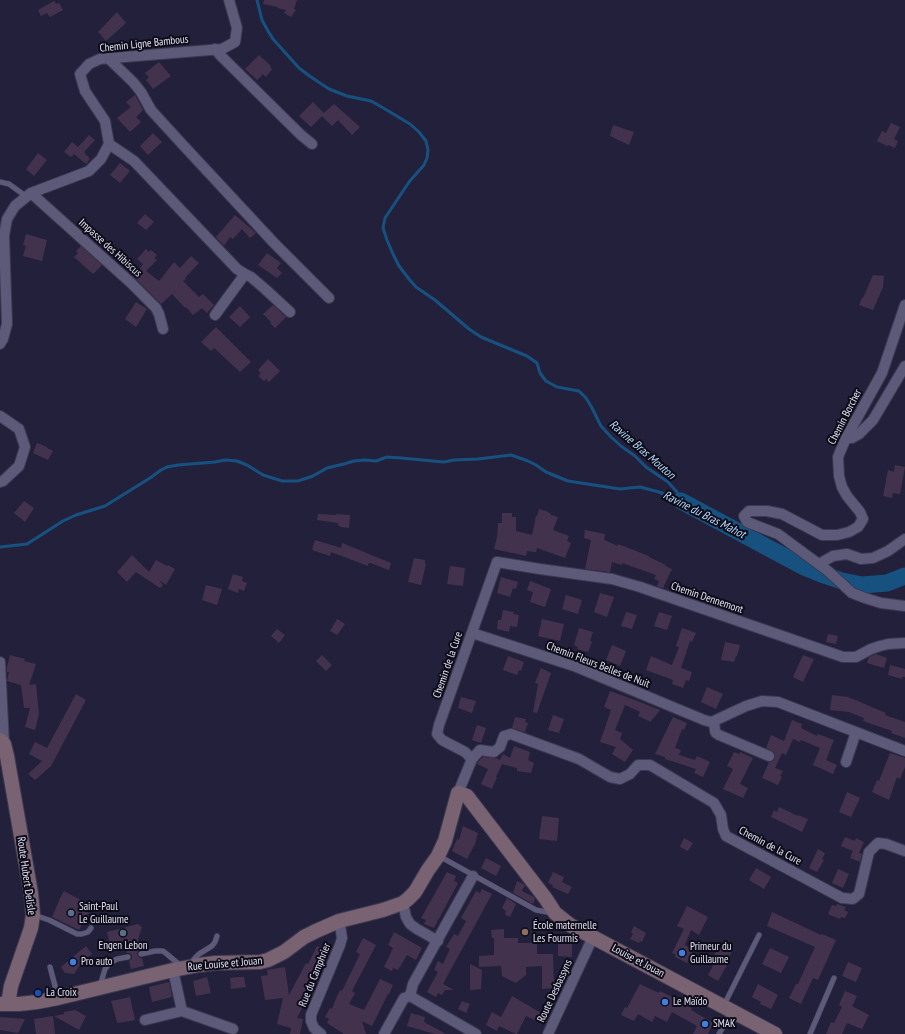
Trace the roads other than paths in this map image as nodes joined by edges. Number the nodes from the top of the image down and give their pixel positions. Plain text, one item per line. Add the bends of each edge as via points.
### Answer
1 (229, 0) edge
2 (215, 49) junction
3 (108, 58) junction
4 (108, 144) junction
5 (312, 144) dead end
6 (0, 182) edge
7 (29, 195) junction
8 (245, 274) junction
9 (329, 298) dead end
10 (905, 305) edge
11 (290, 312) dead end
12 (215, 315) dead end
13 (162, 329) dead end
14 (0, 344) edge
15 (905, 366) edge
16 (0, 416) edge
17 (846, 438) junction
18 (0, 482) edge
19 (905, 540) edge
20 (497, 562) joint
21 (819, 564) junction
22 (905, 606) edge
23 (472, 633) junction
24 (905, 643) edge
25 (0, 662) edge
26 (714, 721) junction
27 (856, 732) junction
28 (2, 742) edge
29 (905, 751) edge
30 (769, 756) dead end
31 (472, 759) junction
32 (846, 762) dead end
33 (458, 793) junction
34 (905, 851) edge
35 (438, 856) junction
36 (473, 876) junction
37 (403, 903) junction
38 (555, 913) junction
39 (33, 914) junction
40 (339, 921) junction
41 (91, 928) dead end
42 (759, 935) dead end
43 (217, 936) dead end
44 (593, 937) junction
45 (438, 940) junction
46 (141, 954) dead end
47 (128, 957) dead end
48 (50, 966) dead end
49 (183, 968) junction
50 (834, 978) dead end
51 (99, 988) junction
52 (410, 996) junction
53 (58, 998) junction
54 (4, 1004) edge
55 (728, 1009) junction
56 (182, 1011) junction
57 (145, 1020) dead end
58 (233, 1029) dead end
59 (465, 1031) edge
60 (321, 1034) edge
61 (384, 1034) edge
62 (476, 1034) edge
63 (548, 1034) edge
64 (719, 1034) edge
65 (775, 1034) edge
66 (810, 1034) edge

1 - 2 street, Chemin Ligne Bambous via 237,28 235,42
2 - 3 street, Chemin Ligne Bambous
2 - 5 street
3 - 4 street, Chemin Ligne Bambous via 89,64 80,74 85,91 105,121
3 - 9 street via 141,92 151,110 178,140
4 - 7 street via 101,159 89,171
4 - 8 street via 134,161 237,269
6 - 7 lane
7 - 13 street, Impasse des Hibiscus via 41,202 152,303 159,314
7 - 14 street via 15,206 7,219 4,236 7,324
8 - 11 street via 266,289
8 - 12 street
10 - 17 street, Chemin Borcher via 882,373
15 - 17 street via 873,420 859,434
16 - 18 street via 19,429 25,447 19,466
17 - 21 street, Chemin Borcher via 838,457 839,476 847,496 863,519 858,527 837,535 822,535 782,514 749,511 744,516 747,522 778,534
19 - 21 street via 873,558 861,559 847,554 833,556
20 - 23 street, Chemin de la Cure
20 - 24 street, Chemin Dennemont via 612,579 843,657 856,657 880,646
21 - 22 street, Chemin Borcher via 852,593
23 - 26 street, Chemin Fleurs Belles de Nuit via 574,666 704,720
23 - 31 street, Chemin de la Cure via 437,734 442,740 466,752
25 - 28 street
26 - 27 street via 762,701 778,702
26 - 30 street via 716,733 719,735
27 - 29 street
27 - 32 street
28 - 39 main road, Route Hubert Delisle via 28,874
31 - 33 street
31 - 34 street, Chemin de la Cure via 480,750 494,752 500,747 504,736 512,734 579,759 620,779 630,774 638,765 650,765 714,803 721,815 726,836 842,898 853,899 859,894 869,852 878,844 886,844
33 - 35 main road, Rue Louise et Jouan via 445,841
33 - 38 main road, Louise et Jouan via 466,796 474,805
35 - 36 lane
35 - 37 main road, Rue Louise et Jouan via 415,892
36 - 38 lane via 536,910
36 - 45 street
37 - 40 main road, Rue Louise et Jouan
37 - 45 street via 410,924
38 - 44 main road, Louise et Jouan via 570,925
39 - 41 lane via 77,934 88,932
39 - 54 main road, Route Hubert Delisle via 31,928
40 - 49 main road, Rue Louise et Jouan via 310,934 268,960
40 - 60 street, Rue du Camphrier via 342,938 340,945 311,1015 314,1028
42 - 55 lane
43 - 49 lane via 212,946
44 - 55 main road, Louise et Jouan
44 - 63 street, Route Desbassyns
45 - 52 street via 413,984
46 - 49 lane via 162,951
47 - 51 lane via 110,963 105,969
48 - 53 lane
49 - 51 main road, Rue Louise et Jouan
49 - 56 street
50 - 66 lane
51 - 53 main road, Rue Louise et Jouan
52 - 59 street
52 - 61 street via 404,998
53 - 54 main road, Rue Louise et Jouan
55 - 64 lane
55 - 65 main road, Louise et Jouan
56 - 57 street
56 - 58 street
59 - 62 street

